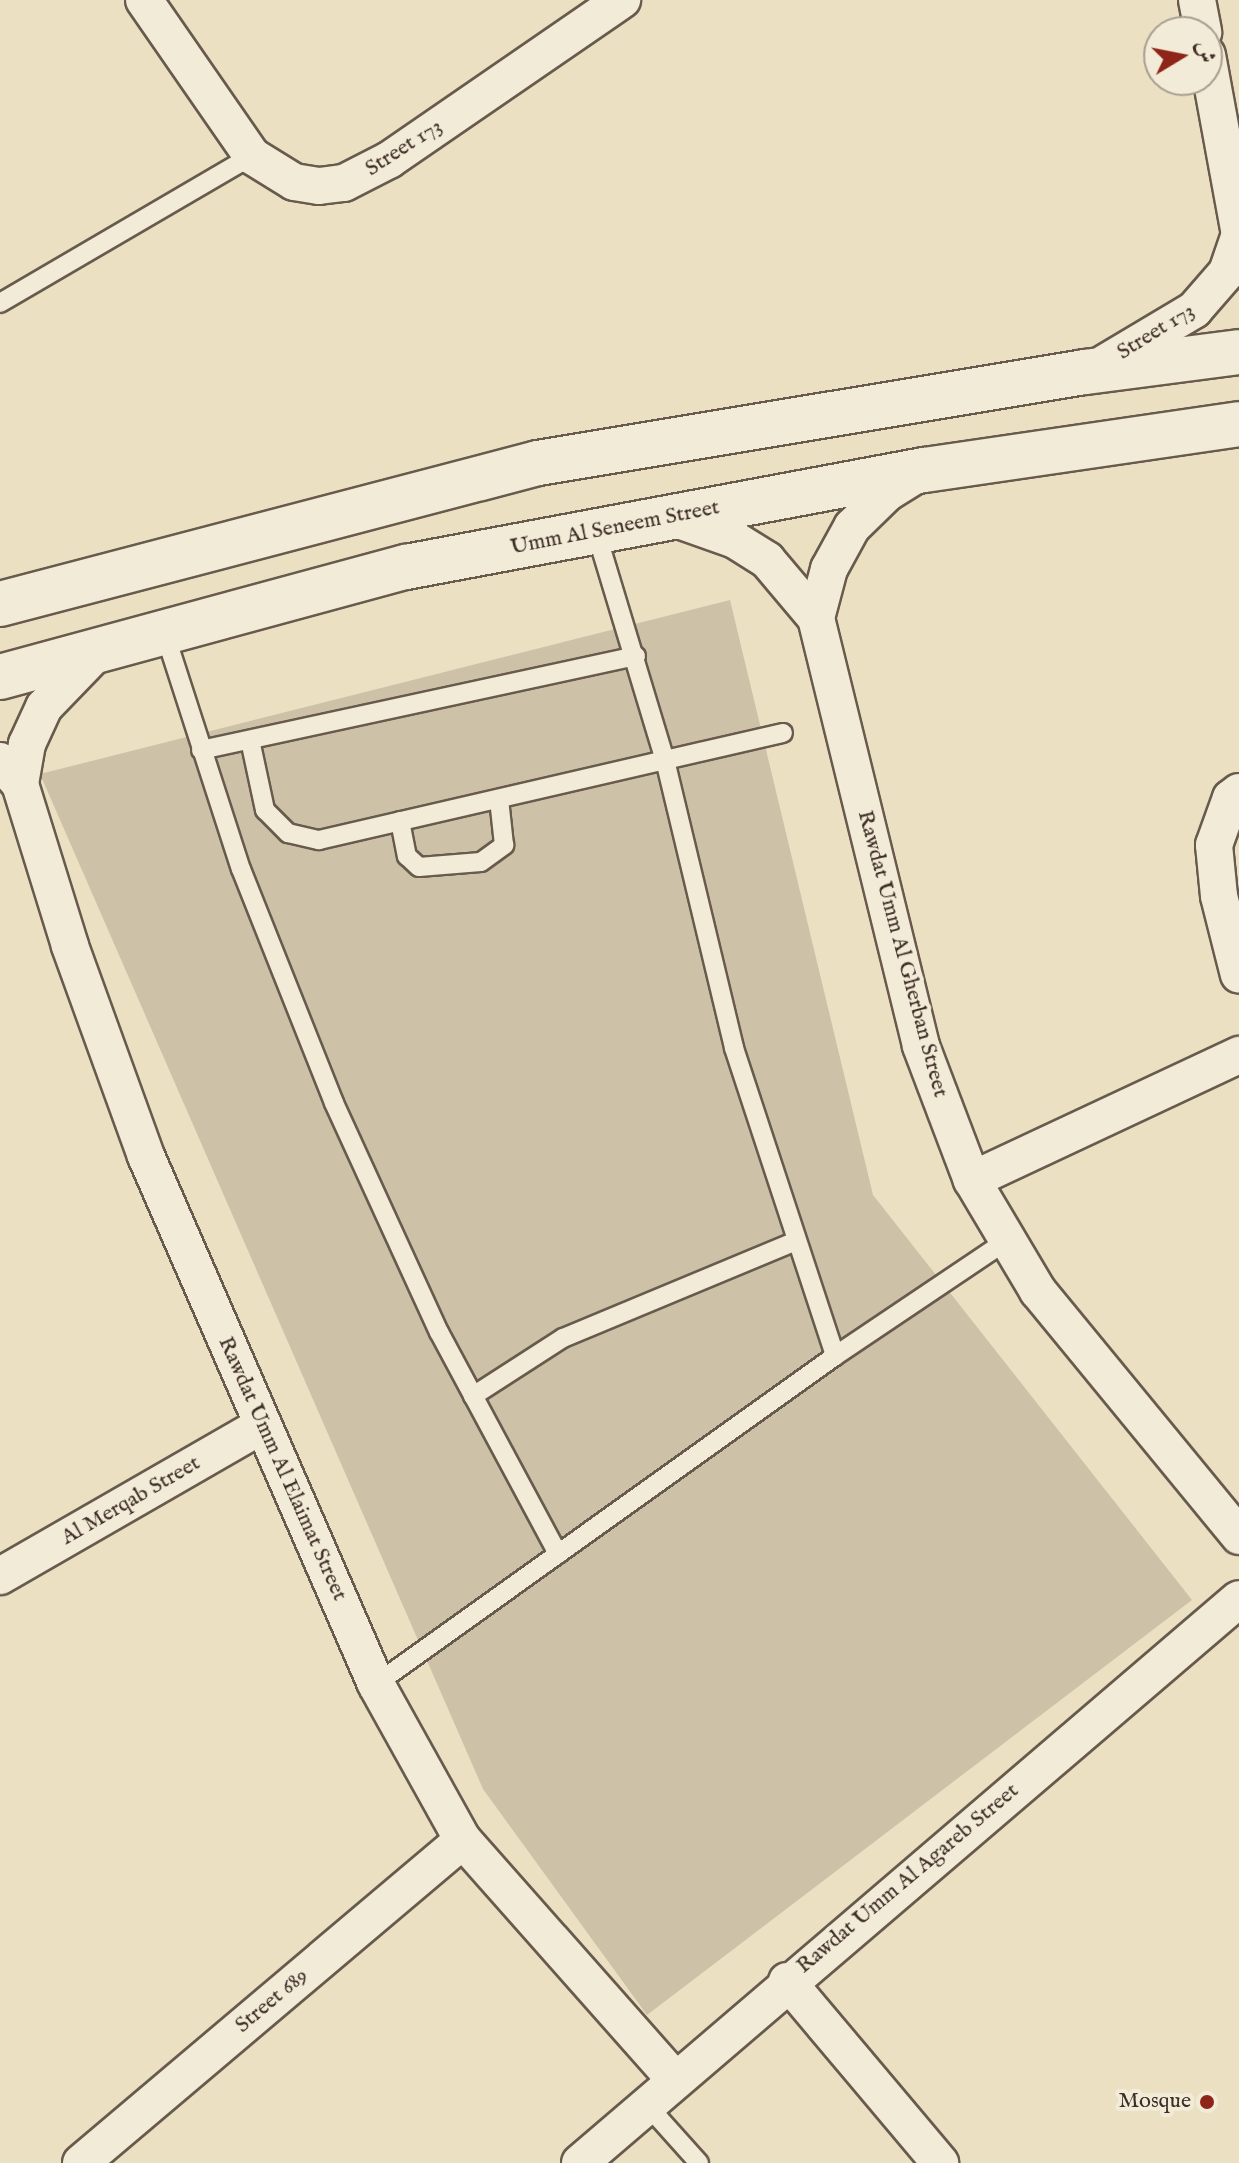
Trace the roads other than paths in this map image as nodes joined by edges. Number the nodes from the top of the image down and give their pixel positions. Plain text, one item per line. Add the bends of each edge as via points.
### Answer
1 (144, 0) edge
2 (622, 0) edge
3 (1214, 96) edge
4 (252, 156) junction
5 (1239, 230) edge
6 (1239, 238) edge
7 (0, 303) edge
8 (1239, 352) edge
9 (1085, 372) junction
10 (1239, 424) edge
11 (924, 470) junction
12 (673, 518) junction
13 (596, 532) junction
14 (0, 604) edge
15 (816, 618) junction
16 (164, 631) junction
17 (101, 648) junction
18 (636, 656) junction
19 (0, 677) edge
20 (783, 733) dead end
21 (250, 740) junction
22 (201, 750) junction
23 (665, 760) junction
24 (10, 773) edge
25 (1239, 792) edge
26 (499, 799) junction
27 (400, 821) junction
28 (1239, 975) edge
29 (1239, 1055) edge
30 (972, 1180) junction
31 (1006, 1241) junction
32 (794, 1242) junction
33 (835, 1356) junction
34 (473, 1396) junction
35 (263, 1425) junction
36 (1239, 1536) edge
37 (558, 1554) junction
38 (0, 1576) edge
39 (1239, 1599) edge
40 (376, 1684) junction
41 (463, 1840) junction
42 (787, 1981) junction
43 (675, 2080) junction
44 (647, 2105) junction
45 (81, 2163) edge
46 (580, 2163) edge
47 (699, 2163) edge
48 (940, 2163) edge

1 - 4 street, Street 173
2 - 4 street, Street 173 via 389,160 344,183 294,182
3 - 5 street
4 - 7 lane
6 - 9 street, Street 173 via 1227,272 1194,310 1146,342
8 - 9 main road
9 - 14 main road via 538,463
10 - 11 main road, Umm Al Seneem Street
11 - 12 main road, Umm Al Seneem Street
11 - 15 street, Rawdat Umm Al Gherban Street via 887,493 852,527 829,569
12 - 13 main road, Umm Al Seneem Street
12 - 15 street, Rawdat Umm Al Gherban Street via 735,540 767,560
13 - 16 main road, Umm Al Seneem Street via 406,567
13 - 18 lane
15 - 30 street, Rawdat Umm Al Gherban Street via 921,1046
16 - 17 main road, Umm Al Seneem Street
16 - 22 lane
17 - 19 main road, Umm Al Seneem Street
17 - 24 street, Rawdat Umm Al Elaimat Street via 44,707
18 - 21 lane
18 - 23 lane
20 - 23 lane
21 - 22 lane
21 - 27 lane via 265,810 288,833 319,840
22 - 34 lane via 334,1103
23 - 26 lane
23 - 32 lane via 734,1048
24 - 35 street, Rawdat Umm Al Elaimat Street via 146,1156
25 - 28 street via 1231,798 1214,845 1219,896
26 - 27 lane
26 - 27 lane via 504,845 481,862 419,867 407,856
29 - 30 street
30 - 31 street, Rawdat Umm Al Gherban Street
31 - 33 lane
31 - 36 street, Rawdat Umm Al Gherban Street via 1038,1291
32 - 33 lane
32 - 34 lane via 563,1338
33 - 37 lane
34 - 37 lane
35 - 38 street, Al Merqab Street
35 - 40 street, Rawdat Umm Al Elaimat Street
37 - 40 lane
39 - 42 street, Rawdat Umm Al Agareb Street
40 - 41 street, Rawdat Umm Al Elaimat Street
41 - 43 street, Rawdat Umm Al Elaimat Street
41 - 45 street, Street 689
42 - 43 street, Rawdat Umm Al Agareb Street
42 - 48 street
43 - 44 street, Rawdat Umm Al Agareb Street
44 - 46 street, Rawdat Umm Al Agareb Street
44 - 47 lane

